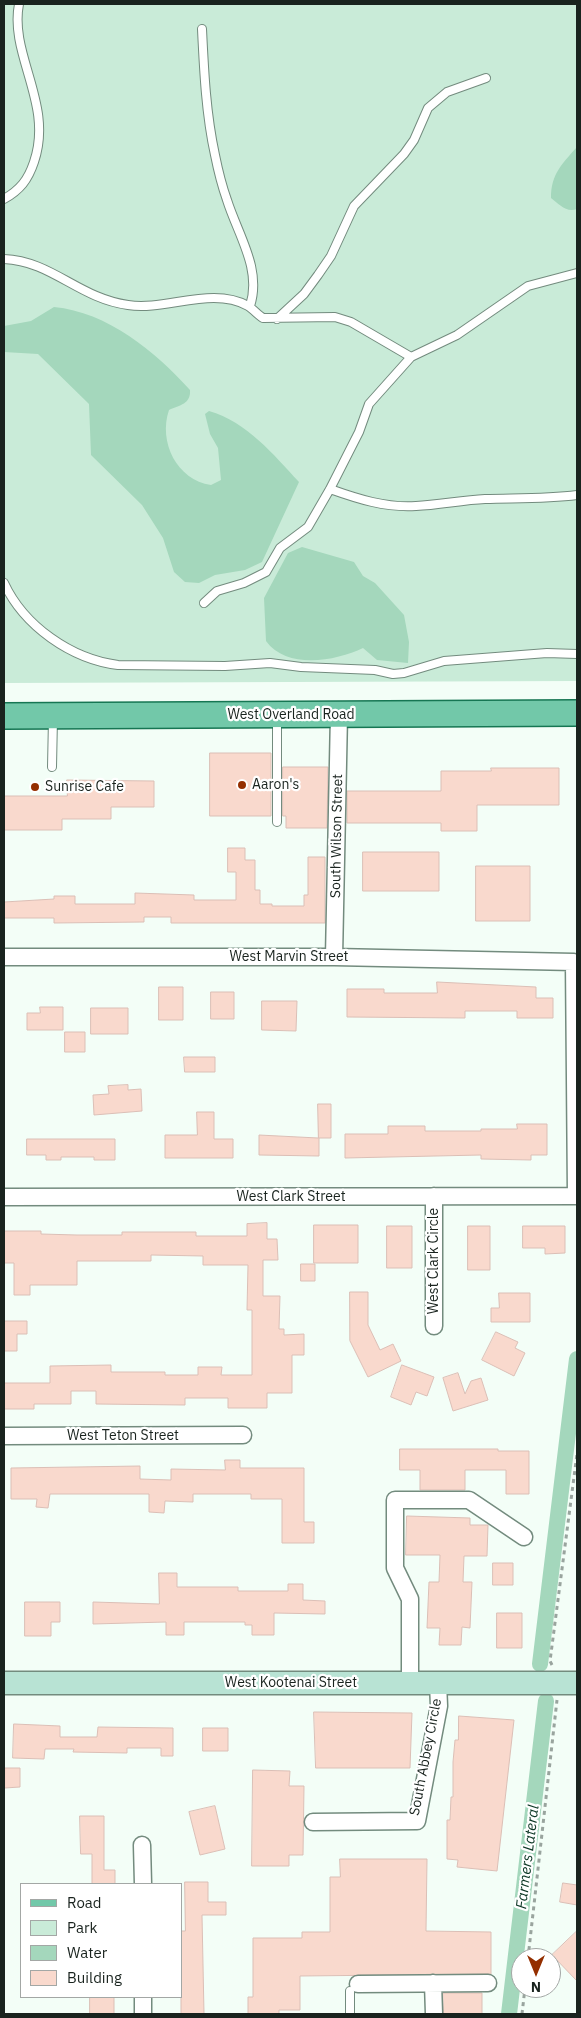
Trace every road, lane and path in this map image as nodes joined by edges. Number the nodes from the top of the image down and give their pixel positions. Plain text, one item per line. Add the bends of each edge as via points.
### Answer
1 (19, 4) edge
2 (202, 29) dead end
3 (486, 78) dead end
4 (4, 199) edge
5 (4, 259) edge
6 (577, 273) edge
7 (250, 306) junction
8 (277, 319) junction
9 (411, 357) junction
10 (330, 489) junction
11 (577, 495) edge
12 (4, 583) edge
13 (204, 603) dead end
14 (577, 654) edge
15 (577, 713) edge
16 (339, 714) junction
17 (277, 715) junction
18 (4, 716) edge
19 (54, 716) junction
20 (52, 767) dead end
21 (277, 822) dead end
22 (4, 957) edge
23 (334, 957) junction
24 (434, 1196) junction
25 (576, 1196) edge
26 (4, 1197) edge
27 (434, 1326) dead end
28 (243, 1435) dead end
29 (4, 1436) edge
30 (577, 1454) edge
31 (524, 1537) dead end
32 (4, 1683) edge
33 (410, 1683) junction
34 (438, 1683) junction
35 (568, 1683) edge
36 (313, 1822) dead end
37 (142, 1845) dead end
38 (142, 1883) edge
39 (529, 1948) edge
40 (433, 1983) junction
41 (488, 1983) dead end
42 (354, 1987) joint
43 (143, 1998) edge
44 (524, 1998) edge
45 (143, 2014) edge
46 (350, 2014) edge
47 (434, 2014) edge
48 (522, 2014) edge

1 - 4 lane via 19,31 36,100 38,152 27,180 19,190
2 - 7 lane via 215,155 226,200 253,274
3 - 8 lane via 447,92 428,108 404,154 354,206 318,275 304,294
5 - 7 lane via 40,266 79,290 114,303 147,307 217,299 234,300
6 - 9 lane via 528,286 457,335
7 - 8 lane via 263,318
8 - 9 lane via 335,317 352,322
9 - 10 lane via 368,404 359,432
10 - 11 lane via 378,503 416,506
10 - 13 lane via 308,527 280,548 266,572 217,591
12 - 14 lane via 20,610 51,639 105,664 225,666 270,663 393,674 444,661 547,653
15 - 16 main road, West Overland Road
16 - 17 main road, West Overland Road
16 - 23 street, South Wilson Street
17 - 19 main road, West Overland Road
17 - 21 lane
18 - 19 main road, West Overland Road
19 - 20 lane
22 - 23 street, West Marvin Street
23 - 25 street, West Marvin Street via 574,962
24 - 25 street, West Clark Street
24 - 26 street, West Clark Street
24 - 27 street, West Clark Circle
28 - 29 street, West Teton Street
30 - 35 path via 550,1661
31 - 33 street via 469,1500 395,1500 395,1568 410,1599
32 - 33 street, West Kootenai Street
33 - 34 street, West Kootenai Street
34 - 35 street, West Kootenai Street
34 - 36 street, South Abbey Circle via 439,1706 417,1821
35 - 39 path
37 - 38 street
40 - 41 street
40 - 42 street
40 - 47 street
42 - 46 lane
43 - 45 street
44 - 48 path

